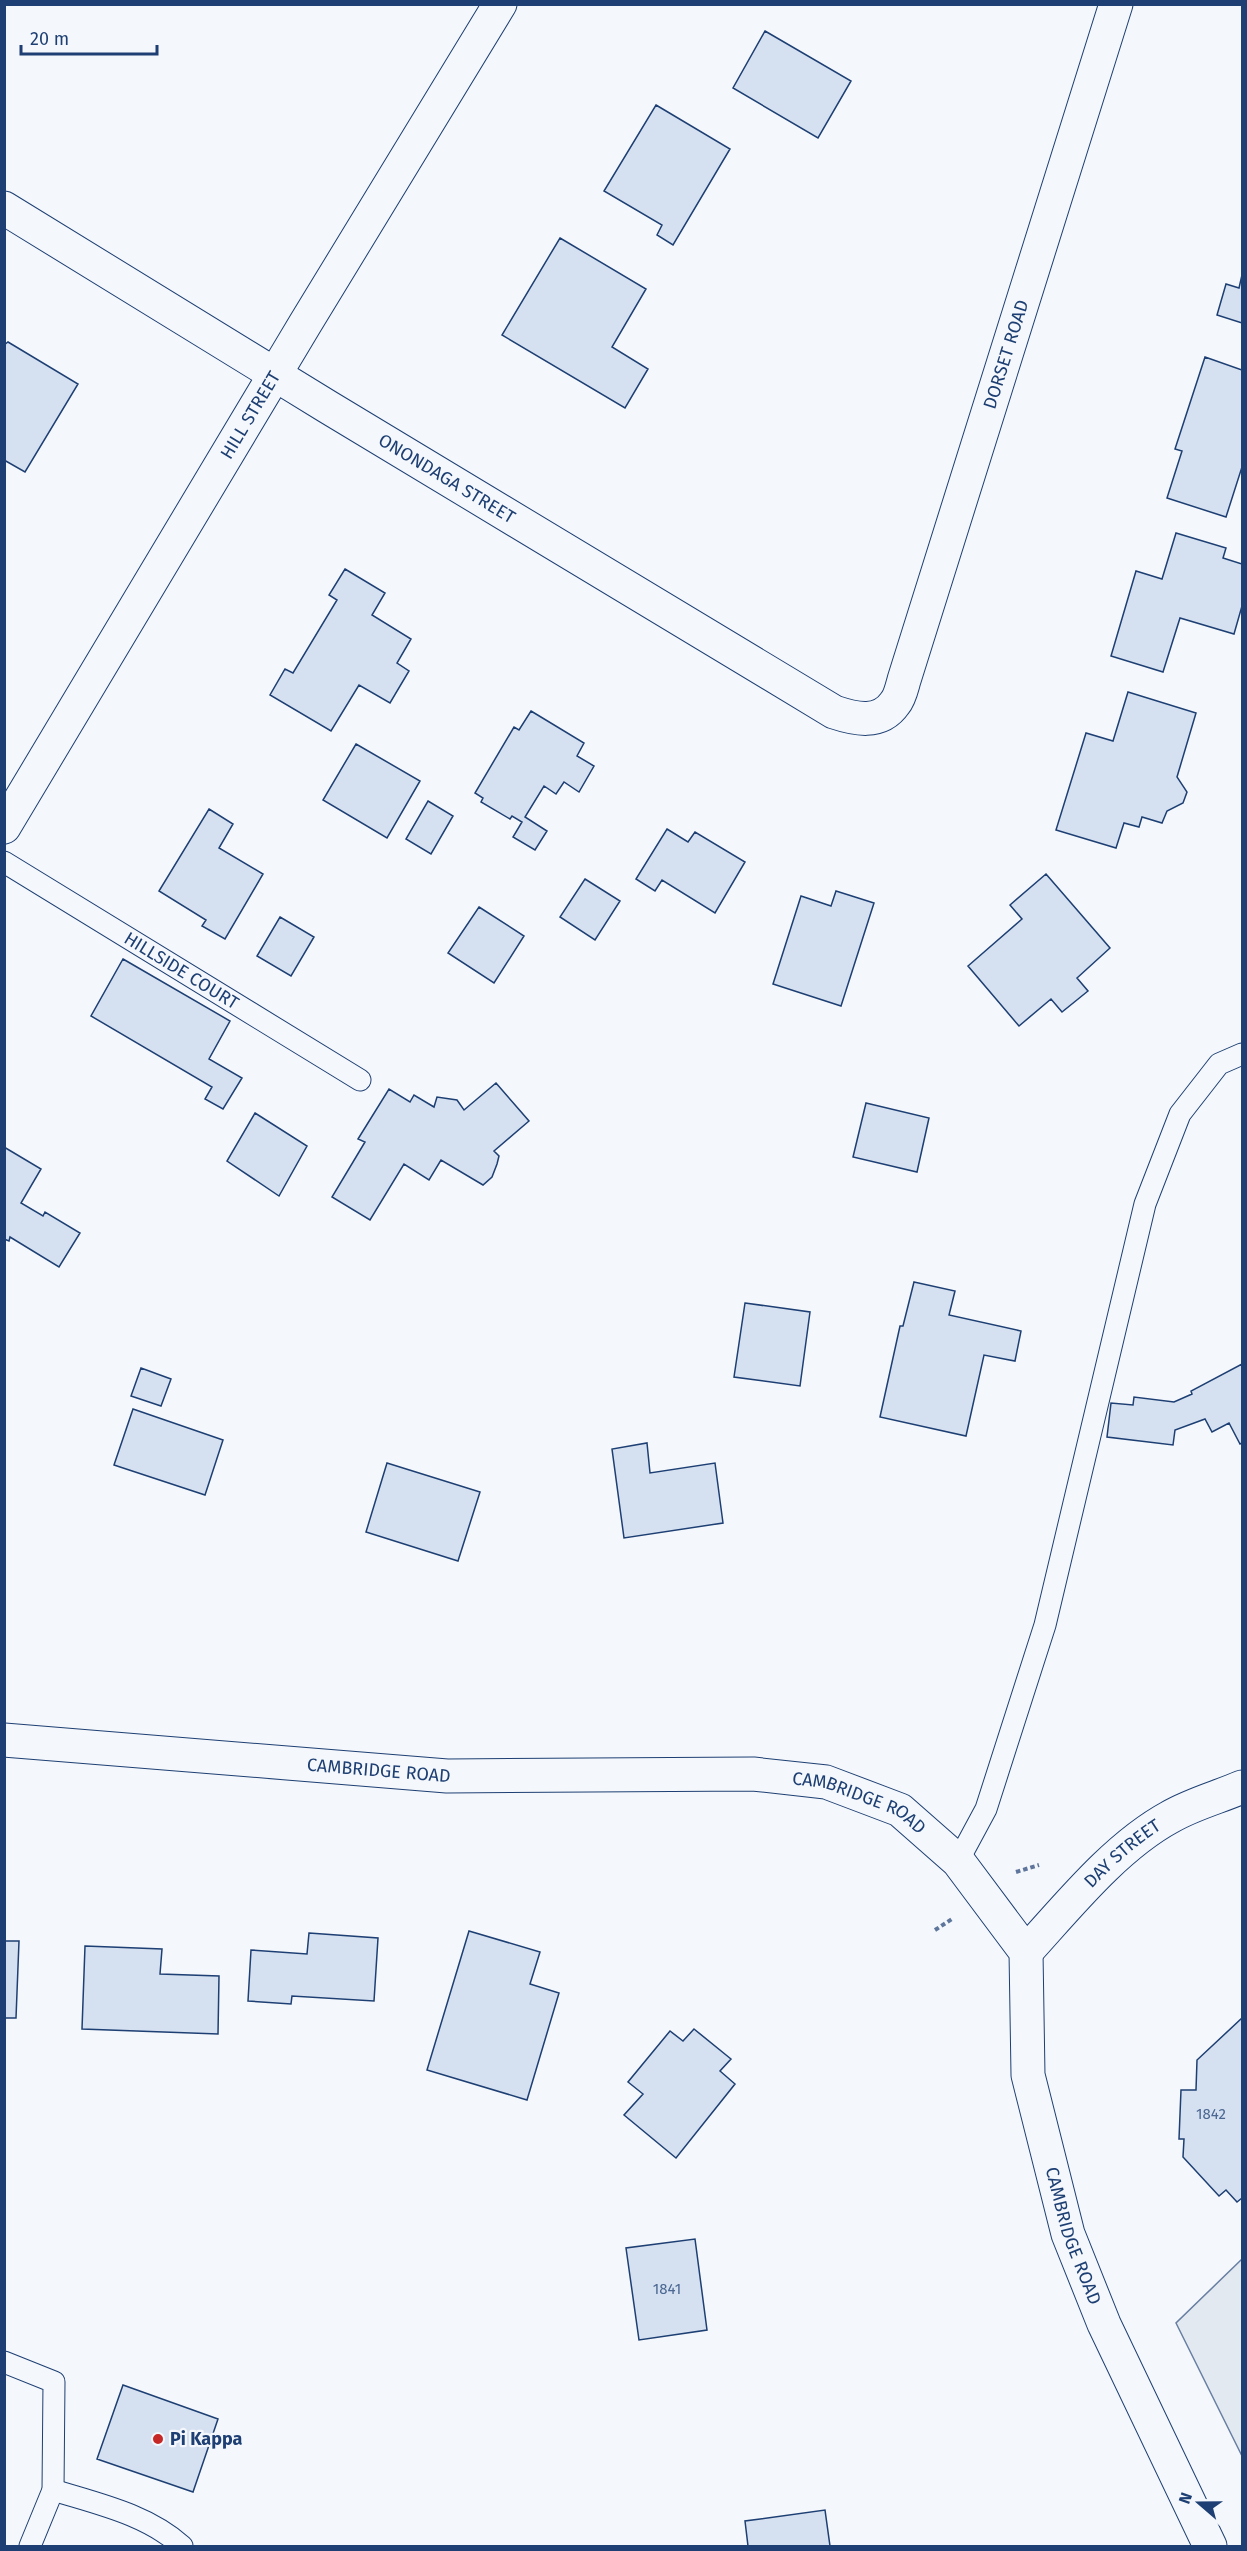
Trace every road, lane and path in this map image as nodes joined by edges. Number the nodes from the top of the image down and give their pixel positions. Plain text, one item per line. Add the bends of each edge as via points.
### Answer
1 (500, 4) edge
2 (1116, 4) edge
3 (4, 208) edge
4 (275, 374) junction
5 (895, 703) joint
6 (4, 827) edge
7 (4, 862) edge
8 (1242, 1054) edge
9 (360, 1080) dead end
10 (4, 1740) edge
11 (1242, 1787) edge
12 (958, 1861) junction
13 (1039, 1865) dead end
14 (1016, 1872) dead end
15 (957, 1916) dead end
16 (935, 1930) dead end
17 (1026, 1952) junction
18 (4, 2362) edge
19 (53, 2490) junction
20 (30, 2547) edge
21 (182, 2547) edge
22 (1210, 2547) edge

1 - 4 street, HILL STREET
2 - 5 street, DORSET ROAD
3 - 4 street, ONONDAGA STREET
4 - 5 street, ONONDAGA STREET via 834,712 855,719 877,718
4 - 6 street, HILL STREET
7 - 9 lane, HILLSIDE COURT
8 - 12 lane via 1219,1064 1180,1114 1145,1204 1045,1625 986,1809
10 - 12 street, CAMBRIDGE ROAD via 447,1776 753,1774 826,1782 900,1810
11 - 17 street, DAY STREET via 1170,1817 1125,1850
12 - 17 street, CAMBRIDGE ROAD
13 - 14 path
15 - 16 path
17 - 22 street, CAMBRIDGE ROAD via 1029,2075 1068,2234 1104,2324
18 - 19 lane via 54,2382
19 - 20 lane
19 - 21 lane via 136,2516 167,2533

